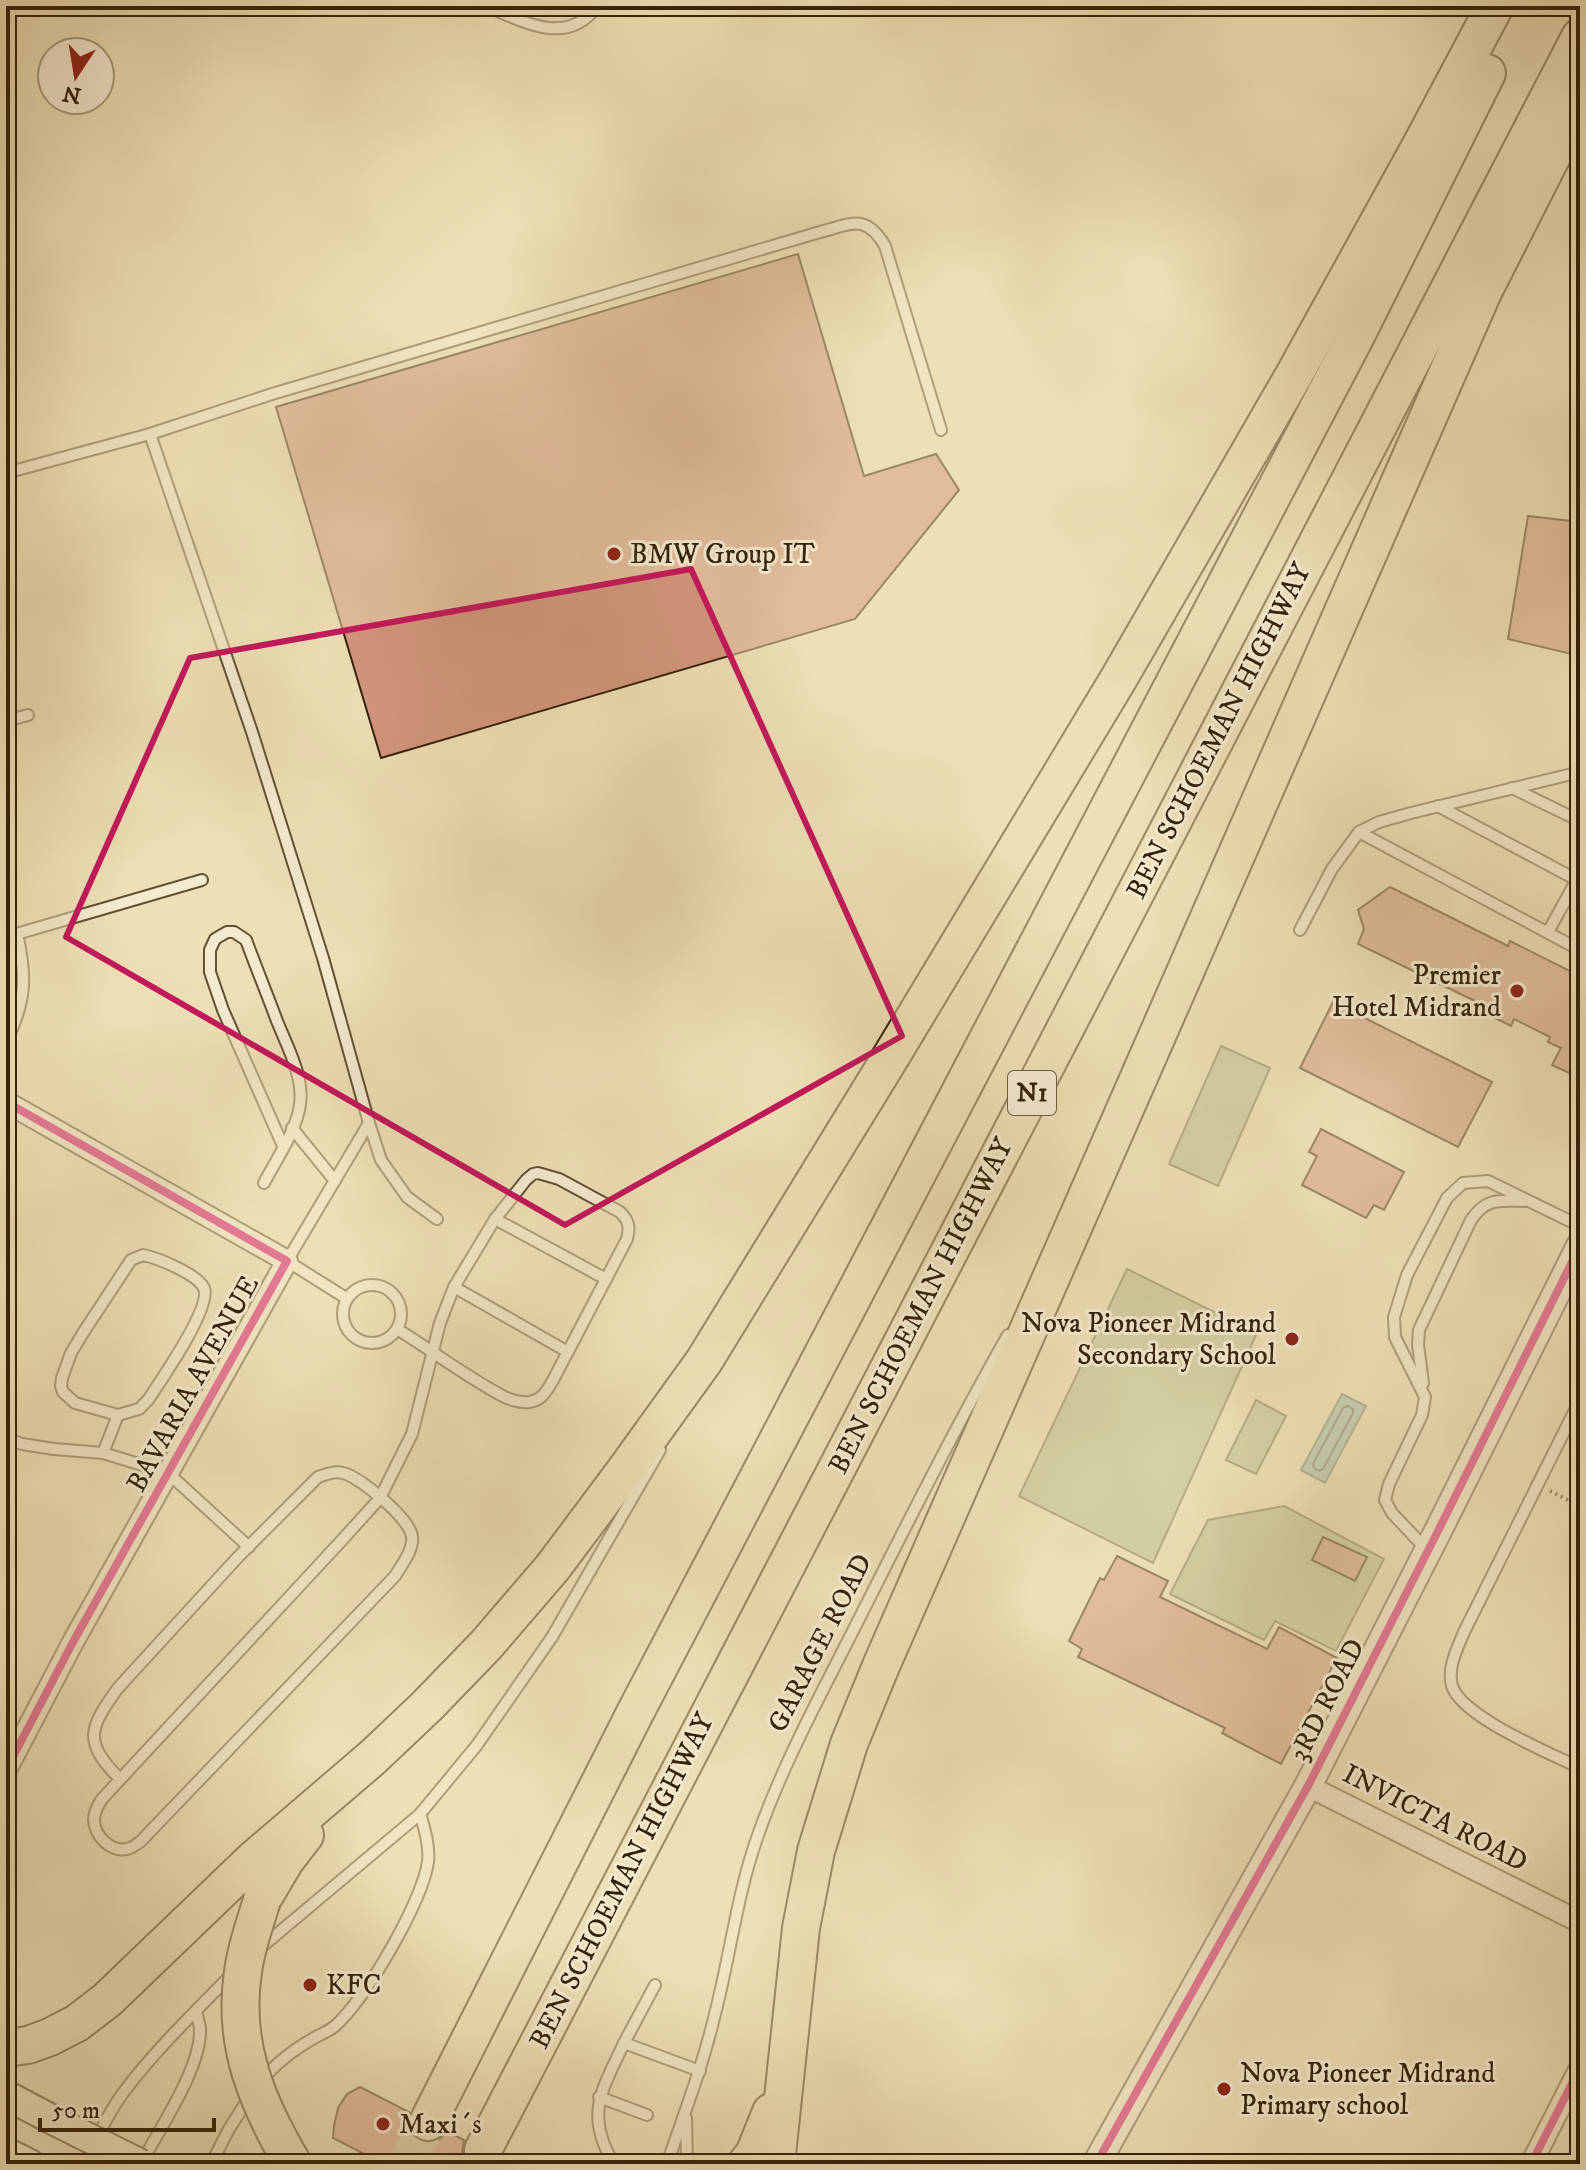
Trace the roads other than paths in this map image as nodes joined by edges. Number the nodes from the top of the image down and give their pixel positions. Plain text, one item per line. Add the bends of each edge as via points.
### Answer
1 (487, 6) edge
2 (597, 6) edge
3 (1495, 6) edge
4 (1520, 6) edge
5 (1580, 37) edge
6 (1580, 101) edge
7 (941, 430) dead end
8 (150, 434) junction
9 (6, 473) edge
10 (28, 715) dead end
11 (6, 721) edge
12 (1580, 772) edge
13 (1512, 788) junction
14 (1438, 806) junction
15 (1580, 821) edge
16 (1359, 832) junction
17 (1578, 877) edge
18 (202, 880) dead end
19 (1300, 930) dead end
20 (1548, 932) junction
21 (12, 936) edge
22 (1580, 950) edge
23 (6, 1042) edge
24 (6, 1102) edge
25 (369, 1123) junction
26 (292, 1128) junction
27 (283, 1146) junction
28 (335, 1181) junction
29 (264, 1183) dead end
30 (1530, 1201) junction
31 (437, 1219) dead end
32 (495, 1219) junction
33 (1580, 1226) edge
34 (1071, 1230) junction
35 (1580, 1246) edge
36 (287, 1261) junction
37 (606, 1279) junction
38 (454, 1287) junction
39 (1031, 1295) dead end
40 (346, 1298) junction
41 (1015, 1321) dead end
42 (397, 1329) junction
43 (433, 1351) junction
44 (568, 1352) junction
45 (704, 1361) junction
46 (1425, 1397) junction
47 (1580, 1400) edge
48 (682, 1411) dead end
49 (118, 1415) junction
50 (6, 1438) edge
51 (665, 1442) dead end
52 (103, 1453) junction
53 (168, 1473) junction
54 (380, 1498) junction
55 (249, 1547) junction
56 (1428, 1551) junction
57 (372, 1758) junction
58 (1580, 1768) edge
59 (6, 1770) edge
60 (119, 1778) junction
61 (1308, 1786) junction
62 (420, 1814) junction
63 (1580, 1922) edge
64 (655, 1985) dead end
65 (196, 2011) junction
66 (624, 2043) junction
67 (6, 2048) edge
68 (787, 2061) junction
69 (1580, 2068) edge
70 (700, 2071) junction
71 (6, 2095) edge
72 (599, 2097) junction
73 (686, 2108) junction
74 (647, 2115) dead end
75 (428, 2122) tunnel mouth
76 (483, 2150) dead end
77 (6, 2152) edge
78 (30, 2164) edge
79 (85, 2164) edge
80 (141, 2164) edge
81 (211, 2164) edge
82 (293, 2164) edge
83 (614, 2164) edge
84 (667, 2164) edge
85 (687, 2164) edge
86 (746, 2164) edge
87 (776, 2164) edge
88 (1096, 2164) edge
89 (1531, 2164) edge

1 - 2 lane via 528,25 551,29 575,25
3 - 45 highway via 1294,375 1119,678
4 - 75 highway, N1 via 1358,332 635,1713
5 - 76 highway, BEN SCHOEMAN HIGHWAY / N1
6 - 34 highway via 1483,292
7 - 8 lane via 885,246 877,232 860,223
8 - 9 lane
8 - 25 lane via 257,747
10 - 11 lane
12 - 13 lane
13 - 14 lane
13 - 15 lane
14 - 16 lane
14 - 17 lane
16 - 19 lane via 1332,869
16 - 20 lane
17 - 20 lane
18 - 21 lane
20 - 22 lane
21 - 23 lane via 24,964 24,991
24 - 36 street, BAVARIA AVENUE
25 - 28 lane
25 - 31 lane via 392,1177 407,1197
26 - 27 lane
26 - 27 lane via 300,1090 292,1058 246,940 227,932 210,950 210,972
26 - 28 lane
27 - 29 lane
28 - 36 lane
30 - 33 lane
30 - 46 lane via 1495,1201 1481,1206 1471,1220 1419,1330
30 - 46 lane via 1488,1181 1463,1183 1440,1211 1407,1275 1394,1317 1395,1337
32 - 37 lane
32 - 37 lane via 533,1174 559,1179 628,1219 627,1239
32 - 38 lane
34 - 39 lane
34 - 68 highway via 845,1757 801,1928
35 - 56 street, 3RD ROAD
36 - 40 lane
36 - 53 street, BAVARIA AVENUE
37 - 44 lane
38 - 43 lane
38 - 44 lane
40 - 42 lane via 362,1286 391,1292 400,1310
40 - 42 lane via 343,1318 352,1336 371,1343
41 - 70 lane, GARAGE ROAD via 778,1783 742,1889
42 - 43 lane
43 - 44 lane via 501,1396 529,1402 545,1394
43 - 54 lane via 412,1434
45 - 48 lane
45 - 57 highway via 553,1567 486,1645
46 - 56 lane via 1385,1500
47 - 58 lane via 1458,1645 1451,1674 1459,1700 1474,1712
49 - 49 lane via 139,1409 148,1400 197,1320 205,1296 196,1280 143,1255 121,1273 71,1353 62,1378 63,1392 75,1403
49 - 52 lane
50 - 52 lane
51 - 62 lane via 552,1637 477,1745
52 - 53 lane
53 - 55 lane
53 - 59 street, BAVARIA AVENUE
54 - 55 lane via 347,1474 329,1472
54 - 60 lane
54 - 60 lane via 411,1532 411,1547 395,1576 141,1841 127,1849 112,1847 95,1830 102,1799
55 - 60 lane via 102,1711 94,1743
56 - 61 street, 3RD ROAD
57 - 67 highway via 254,1859 107,2000 50,2037
57 - 82 highway, bridge via 285,1861 262,1900 242,1974 243,2045 251,2077
61 - 63 street, INVICTA ROAD
61 - 88 street, 3RD ROAD
62 - 65 lane via 236,1969
62 - 81 lane via 428,1860 421,1888 367,1989 333,2028 267,2074
64 - 66 lane
65 - 79 lane via 122,2094
65 - 80 lane via 198,2050
66 - 70 lane
66 - 72 lane
68 - 86 highway via 767,2124
68 - 87 highway
69 - 89 street
70 - 73 lane, GARAGE ROAD
71 - 80 main road, bridge
72 - 74 lane
72 - 83 lane via 598,2127
73 - 84 lane, GARAGE ROAD
73 - 85 lane, GARAGE ROAD
77 - 78 main road

